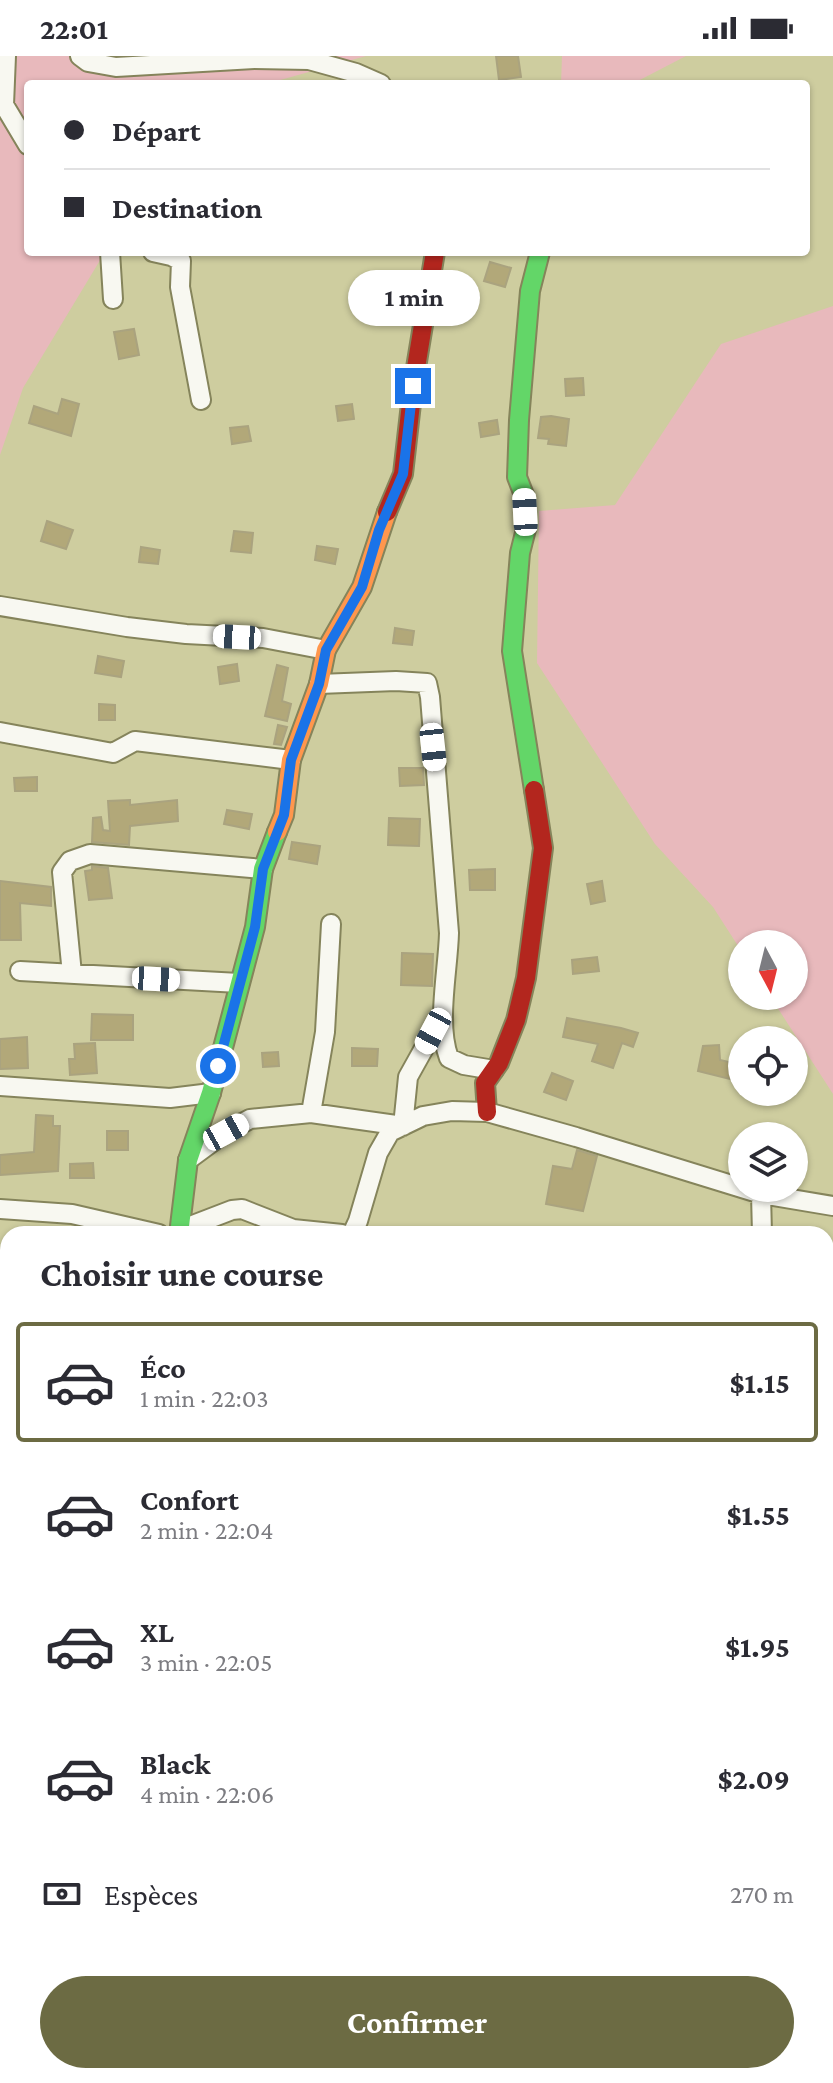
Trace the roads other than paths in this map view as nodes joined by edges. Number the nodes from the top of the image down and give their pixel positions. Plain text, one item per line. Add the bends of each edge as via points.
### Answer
1 (6, 56) edge
2 (80, 56) edge
3 (119, 76) edge
4 (372, 80) edge
5 (24, 138) edge
6 (114, 256) edge
7 (178, 256) edge
8 (434, 256) edge
9 (539, 256) edge
10 (113, 299) dead end
11 (201, 400) dead end
12 (0, 606) edge
13 (326, 650) junction
14 (319, 684) junction
15 (0, 732) edge
16 (291, 760) junction
17 (263, 869) junction
18 (331, 924) dead end
19 (20, 971) dead end
20 (72, 974) junction
21 (239, 983) junction
22 (442, 1016) junction
23 (494, 1070) junction
24 (0, 1086) edge
25 (211, 1093) junction
26 (487, 1112) junction
27 (311, 1113) junction
28 (403, 1126) junction
29 (188, 1160) junction
30 (728, 1184) edge
31 (761, 1202) edge
32 (808, 1202) edge
33 (833, 1206) edge
34 (0, 1209) edge
35 (124, 1226) edge
36 (182, 1226) edge
37 (192, 1226) edge
38 (285, 1226) edge
39 (356, 1226) edge
40 (762, 1226) edge

1 - 5 street via 4,105
2 - 3 street
3 - 4 street via 254,59 309,60
6 - 10 street
7 - 11 street
8 - 13 street via 403,474 362,587
9 - 23 street via 530,291 519,420 517,477 526,529 512,651 543,848 526,978 516,1020
12 - 13 street
13 - 14 street
14 - 16 street
14 - 22 street via 427,683 449,933
15 - 16 street via 113,753 135,741
16 - 17 street via 284,815
17 - 20 street via 90,854 70,861 62,872
17 - 21 street via 255,927
18 - 27 street via 325,1032
19 - 20 street
20 - 21 street
21 - 25 street
22 - 23 street via 449,1058
22 - 28 street via 408,1077
23 - 26 street via 485,1083
24 - 25 street via 170,1098
25 - 29 street
26 - 28 street via 436,1112
26 - 30 street
27 - 28 street
27 - 29 street via 250,1119
28 - 39 street via 390,1132 378,1153
29 - 36 street
31 - 40 street
32 - 33 street
34 - 35 street via 72,1214
37 - 38 street via 242,1209

